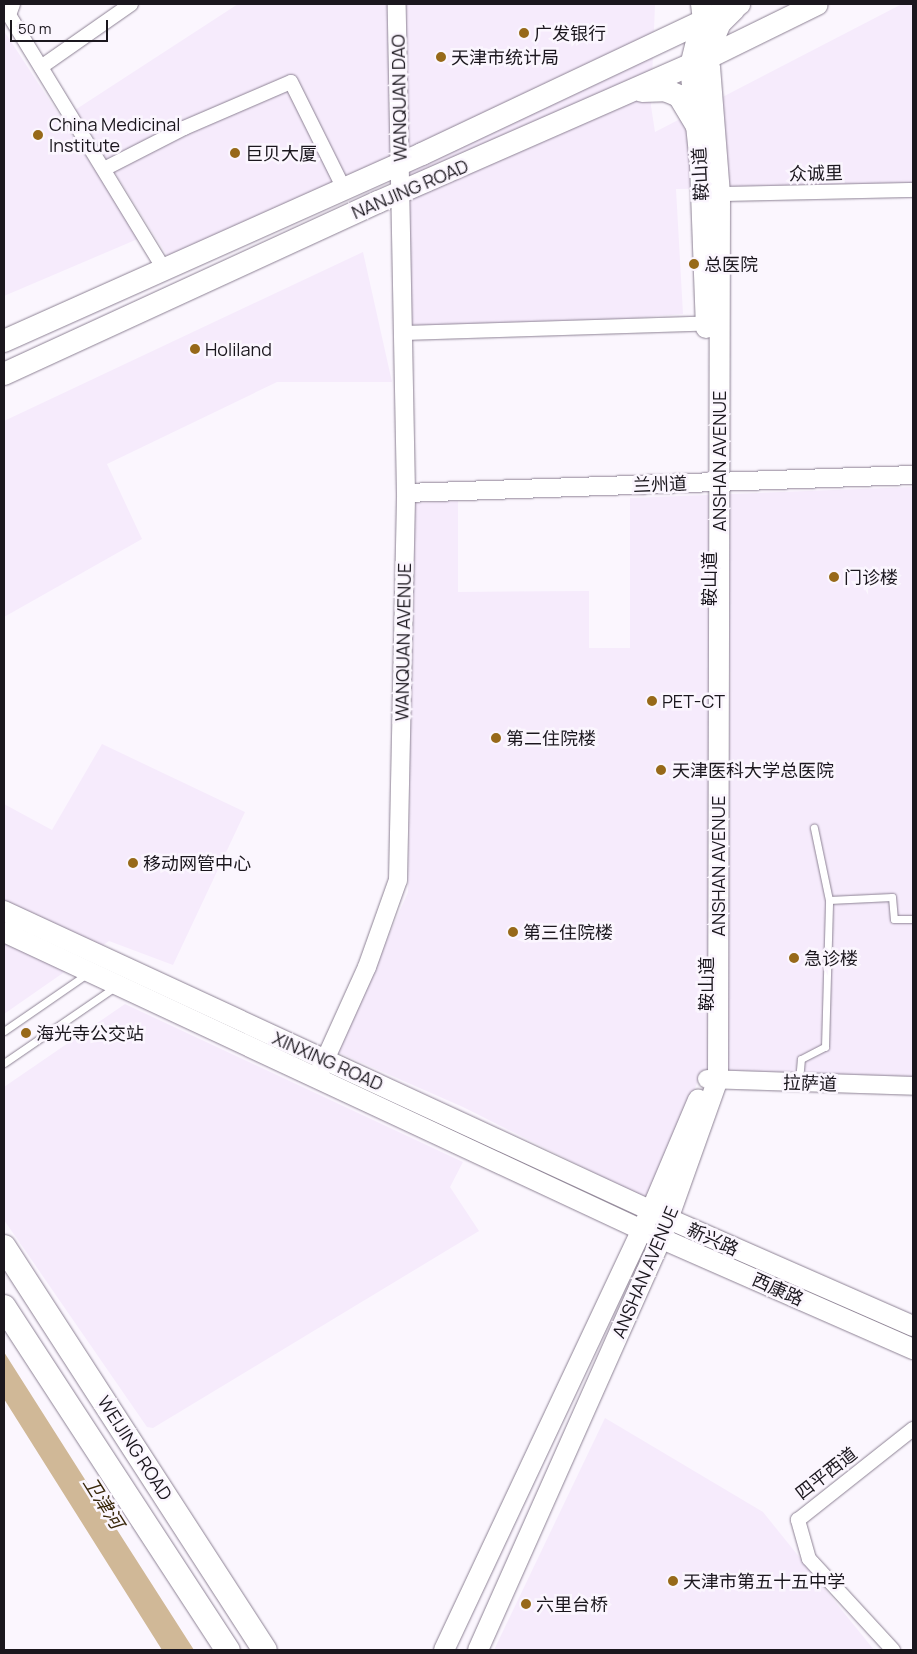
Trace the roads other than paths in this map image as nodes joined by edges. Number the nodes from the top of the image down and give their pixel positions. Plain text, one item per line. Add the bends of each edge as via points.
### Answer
1 (13, 4) edge
2 (131, 4) edge
3 (397, 4) edge
4 (740, 4) edge
5 (817, 4) edge
6 (701, 13) edge
7 (765, 30) junction
8 (703, 58) junction
9 (40, 67) junction
10 (627, 94) junction
11 (713, 99) junction
12 (698, 126) junction
13 (400, 163) junction
14 (104, 169) junction
15 (344, 189) junction
16 (913, 190) edge
17 (400, 193) junction
18 (720, 194) junction
19 (165, 271) junction
20 (712, 323) junction
21 (403, 333) junction
22 (4, 341) edge
23 (4, 374) edge
24 (913, 475) edge
25 (715, 482) junction
26 (406, 493) junction
27 (814, 828) dead end
28 (829, 900) junction
29 (4, 912) edge
30 (913, 919) edge
31 (4, 932) edge
32 (89, 973) junction
33 (117, 985) junction
34 (4, 1031) edge
35 (4, 1063) edge
36 (322, 1068) junction
37 (712, 1079) junction
38 (799, 1082) junction
39 (913, 1086) edge
40 (651, 1211) junction
41 (669, 1220) junction
42 (642, 1230) junction
43 (662, 1239) junction
44 (4, 1248) edge
45 (4, 1307) edge
46 (913, 1326) edge
47 (913, 1349) edge
48 (913, 1429) edge
49 (184, 1582) junction
50 (213, 1650) edge
51 (228, 1650) edge
52 (265, 1650) edge
53 (444, 1650) edge
54 (478, 1650) edge
55 (893, 1650) edge

1 - 9 street via 8,16
2 - 9 street
3 - 13 street, WANQUAN DAO
4 - 6 main road, NANJING ROAD
4 - 8 main road via 720,23
5 - 7 main road, NANJING ROAD
6 - 8 main road
6 - 13 main road, NANJING ROAD
7 - 8 main road, NANJING ROAD
7 - 11 main road via 724,62
8 - 10 main road, NANJING ROAD
8 - 11 main road
8 - 12 main road
9 - 14 street
10 - 12 main road via 672,92 684,101
10 - 17 main road, NANJING ROAD
11 - 18 main road
12 - 20 main road, 鞍山道
13 - 15 main road, NANJING ROAD
13 - 17 street, WANQUAN DAO
14 - 15 street via 184,128 291,82
14 - 19 street
15 - 19 main road, NANJING ROAD
16 - 18 street, 众诚里
17 - 21 street, WANQUAN AVENUE
17 - 23 main road, NANJING ROAD
18 - 20 main road
19 - 22 main road, NANJING ROAD
20 - 21 street
20 - 25 main road, 鞍山道
21 - 26 street, WANQUAN AVENUE
24 - 25 street, 兰州道
25 - 26 street, 兰州道
25 - 37 main road, 鞍山道
26 - 36 street, WANQUAN AVENUE via 398,880
27 - 28 lane
28 - 30 lane via 892,897 894,919
28 - 38 lane via 825,1047 801,1059
29 - 36 main road, XINXING ROAD
31 - 32 main road
32 - 33 main road
32 - 34 lane
33 - 35 lane
33 - 36 main road
36 - 40 main road, XINXING ROAD
36 - 42 main road, 西康路
37 - 38 street, 拉萨道
37 - 40 main road, ANSHAN AVENUE
37 - 41 main road, ANSHAN AVENUE
38 - 39 street, 拉萨道
40 - 41 main road, 新兴路
40 - 42 main road, ANSHAN AVENUE
41 - 43 main road, ANSHAN AVENUE
41 - 46 main road, 新兴路
42 - 43 main road, 西康路
42 - 53 main road, ANSHAN AVENUE
43 - 47 main road, 西康路
43 - 54 main road, ANSHAN AVENUE
44 - 52 highway, WEIJING ROAD
45 - 49 highway, WEIJING ROAD
48 - 55 street, 四平西道 via 798,1520 809,1559
49 - 50 highway
49 - 51 highway, WEIJING ROAD

